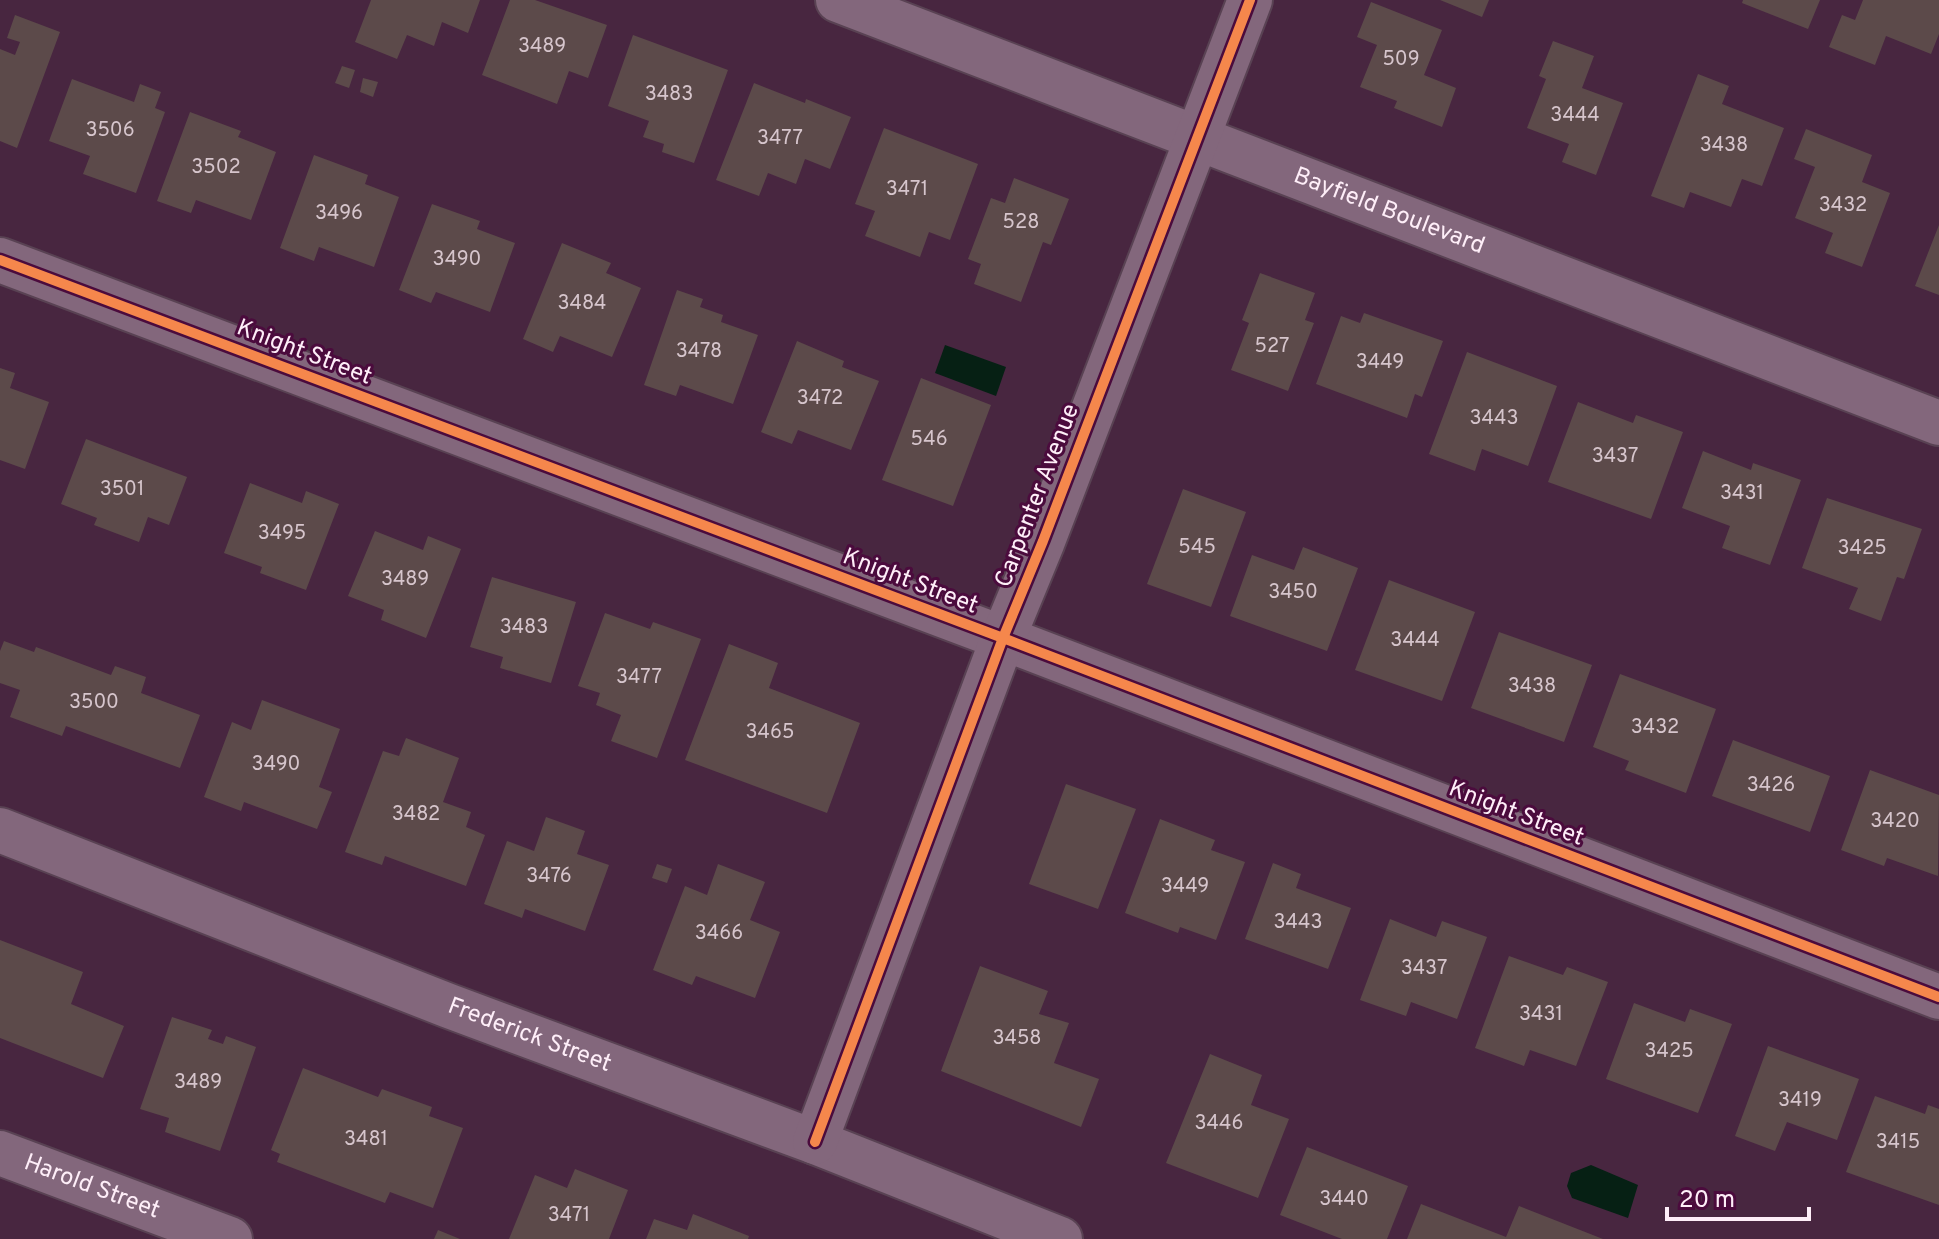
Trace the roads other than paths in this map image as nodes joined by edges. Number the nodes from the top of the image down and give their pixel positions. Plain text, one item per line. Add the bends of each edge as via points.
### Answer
1 (838, 0) edge
2 (1250, 0) edge
3 (1198, 137) junction
4 (0, 260) edge
5 (1939, 423) edge
6 (1003, 638) junction
7 (0, 830) edge
8 (1939, 997) edge
9 (815, 1142) junction
10 (0, 1153) edge
11 (230, 1239) edge
12 (1060, 1239) edge

1 - 3 street, Bayfield Boulevard
2 - 3 street, Carpenter Avenue
3 - 5 street, Bayfield Boulevard
3 - 6 street, Carpenter Avenue
4 - 6 street, Knight Street
6 - 8 street, Knight Street
6 - 9 street, Carpenter Avenue
7 - 9 street, Frederick Street
9 - 12 street, Frederick Street
10 - 11 street, Harold Street

